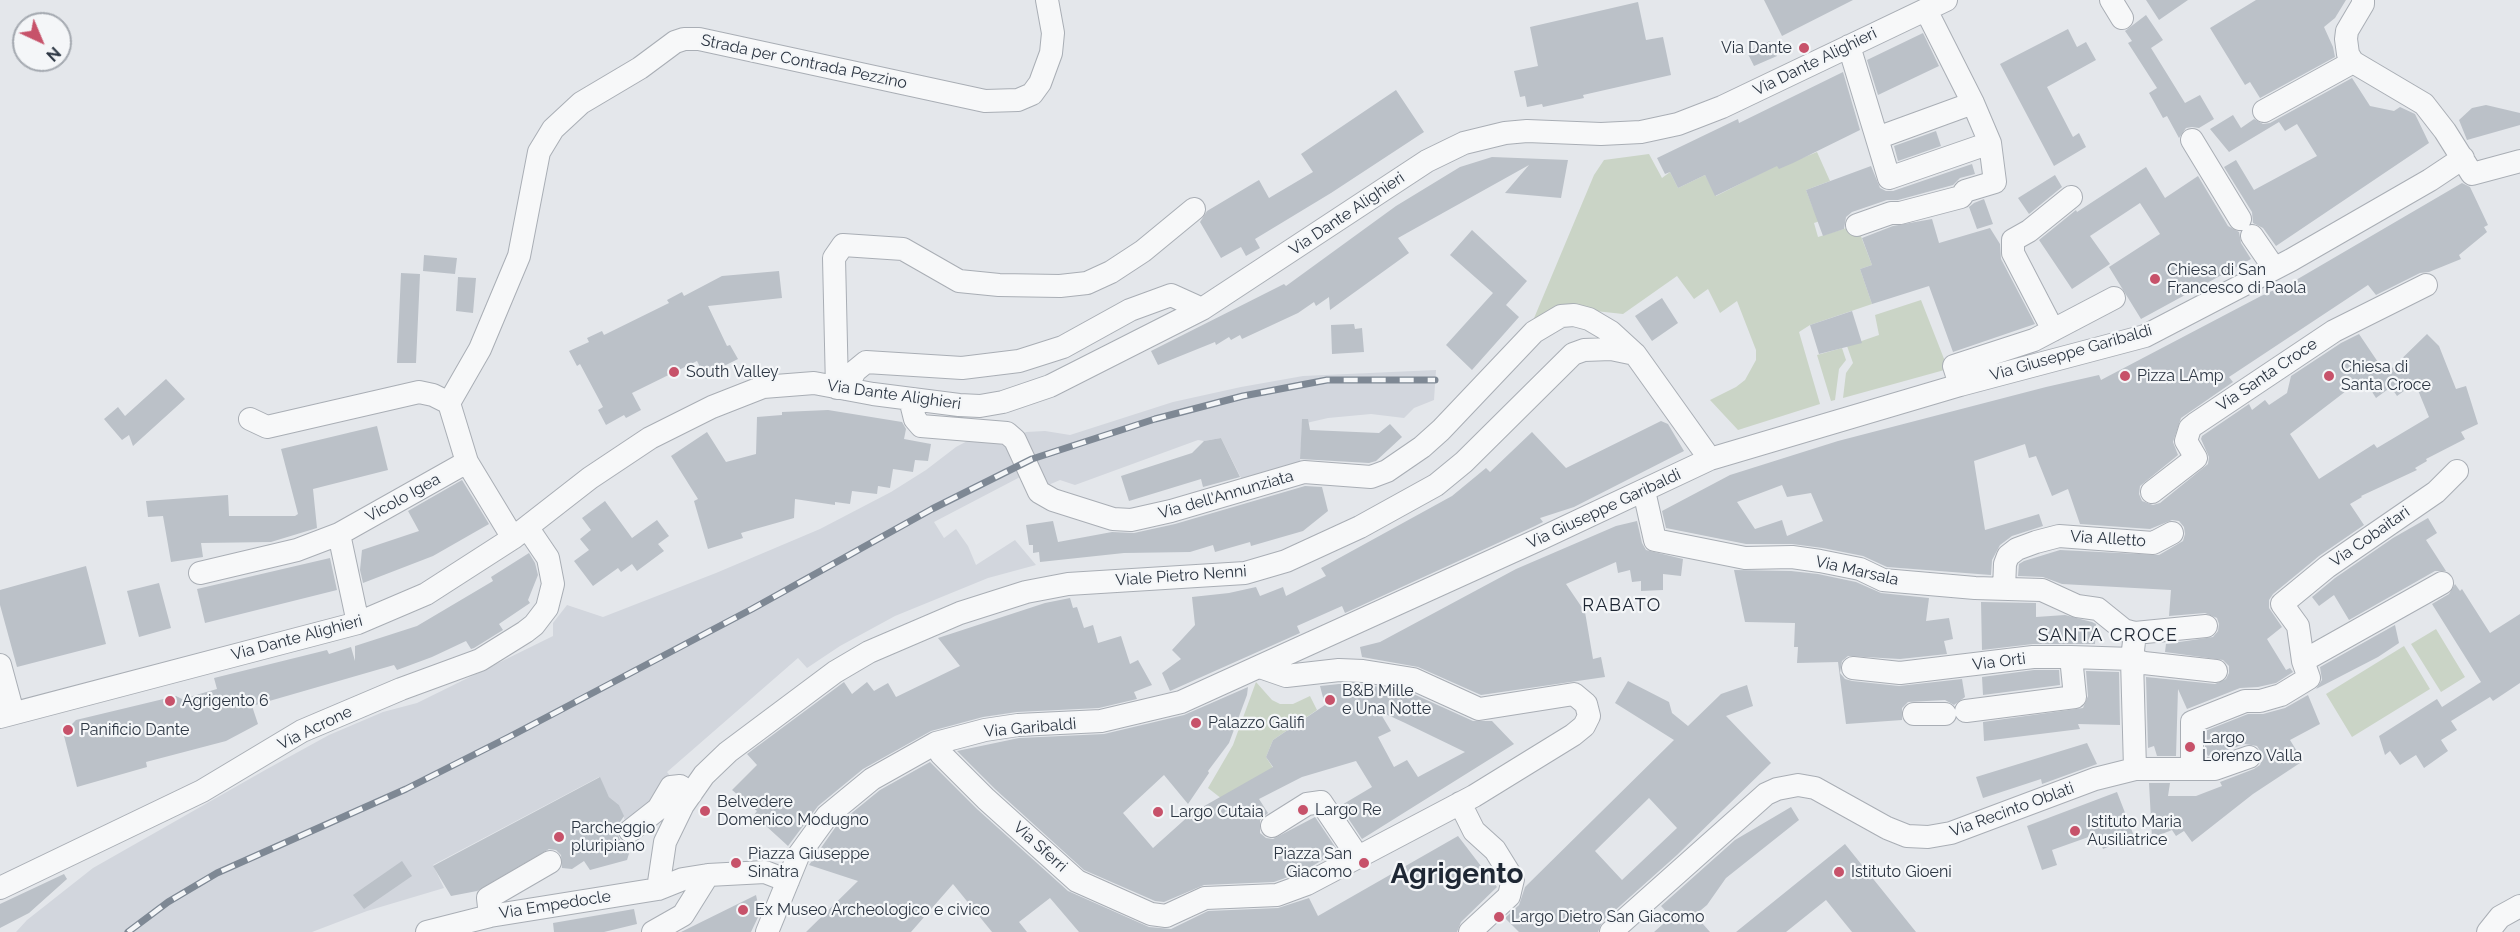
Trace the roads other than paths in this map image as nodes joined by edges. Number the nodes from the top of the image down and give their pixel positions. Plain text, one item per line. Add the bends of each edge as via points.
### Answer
1 (1047, 0) edge
2 (1946, 0) edge
3 (2363, 0) edge
4 (1926, 10) junction
5 (1849, 46) junction
6 (2353, 62) junction
7 (1973, 103) junction
8 (2264, 111) dead end
9 (1877, 138) junction
10 (2192, 140) dead end
11 (1990, 143) junction
12 (2520, 161) edge
13 (2467, 166) junction
14 (2071, 196) dead end
15 (1194, 210) dead end
16 (1857, 225) dead end
17 (2274, 268) junction
18 (2426, 285) dead end
19 (2114, 298) dead end
20 (1202, 309) junction
21 (2053, 330) junction
22 (1635, 354) junction
23 (998, 363) junction
24 (1960, 385) junction
25 (842, 388) junction
26 (910, 399) junction
27 (1004, 402) junction
28 (449, 403) junction
29 (250, 419) dead end
30 (1710, 459) junction
31 (467, 462) junction
32 (2457, 471) dead end
33 (1644, 491) junction
34 (2152, 492) dead end
35 (520, 533) junction
36 (2172, 533) dead end
37 (339, 534) junction
38 (200, 573) dead end
39 (2442, 583) dead end
40 (2004, 589) junction
41 (358, 623) junction
42 (2206, 626) dead end
43 (2134, 633) junction
44 (2071, 657) junction
45 (2132, 659) junction
46 (2303, 661) junction
47 (0, 665) edge
48 (1260, 667) junction
49 (1853, 668) dead end
50 (2216, 671) dead end
51 (1914, 714) dead end
52 (7, 715) edge
53 (936, 743) junction
54 (2249, 757) dead end
55 (2135, 769) junction
56 (2192, 769) junction
57 (691, 794) junction
58 (1460, 803) junction
59 (1272, 826) dead end
60 (630, 831) dead end
61 (1358, 857) junction
62 (550, 862) dead end
63 (708, 875) junction
64 (788, 881) junction
65 (0, 888) edge
66 (658, 889) junction
67 (1652, 895) junction
68 (2520, 906) edge
69 (490, 916) junction
70 (1170, 924) edge
71 (427, 932) edge
72 (653, 932) edge
73 (767, 932) edge
74 (1470, 932) edge
75 (1611, 932) edge
76 (1635, 932) edge
77 (2488, 932) edge

1 - 28 street, Strada per Contrada Pezzino via 1053,33 1051,53 1040,83 1032,94 1018,100 985,101 699,39 675,42 581,103 553,129 539,152 519,256 480,349
2 - 4 street, Via Dante Alighieri
3 - 6 street via 2347,31 2346,47
4 - 5 street, Via Dante Alighieri
4 - 7 street
5 - 9 street
5 - 20 street, Via Dante Alighieri via 1678,124 1641,132 1601,134 1527,130 1464,143 1427,161
6 - 8 street
6 - 13 street via 2424,104
7 - 9 street
7 - 11 street
9 - 11 street via 1889,178
10 - 17 street
11 - 16 street via 1995,182 1965,191 1961,198 1891,213
12 - 13 street, Via Giuseppe Garibaldi
13 - 17 street, Via Giuseppe Garibaldi via 2430,180
14 - 21 street via 2013,240 2013,253
15 - 25 street via 1111,272 1087,283 1060,286 959,281 903,249 843,245 834,258
17 - 24 street, Via Giuseppe Garibaldi via 2145,336
18 - 34 street, Via Santa Croce via 2334,331 2195,424 2186,441 2196,458
19 - 21 street, Via Giuseppe Garibaldi
20 - 23 street via 1171,295 1130,310 1063,347 1019,361
20 - 27 street, Via Dante Alighieri via 1050,386
21 - 24 street, Via Giuseppe Garibaldi via 1954,366
22 - 26 street, Via dell'Annunziata via 1589,319 1560,316 1534,332 1441,430 1387,471 1371,477 1304,472 1131,520 1113,519 1053,500 1039,492 1015,440 1007,433 921,426
22 - 30 street
22 - 57 street, Viale Pietro Nenni via 1611,349 1574,354 1464,462 1436,484 1360,527 1286,561 1245,573 1068,584 1026,592 906,635 835,672 728,752
23 - 25 street via 962,368 866,362
23 - 27 street
24 - 30 street, Via Giuseppe Garibaldi
25 - 26 street, Via Dante Alighieri
25 - 35 street, Via Dante Alighieri via 814,383 763,387 712,407 650,438 590,478
26 - 27 street, Via Dante Alighieri via 980,406
28 - 29 street via 419,392 267,427
28 - 31 street
30 - 33 street, Via Giuseppe Garibaldi
31 - 35 street
31 - 37 street, Vicolo Igea
32 - 46 street, Via Cobaitari via 2436,492 2327,567 2282,604 2298,626
33 - 40 street, Via Marsala via 1655,540 1745,558 1821,561 1860,569 1883,580
33 - 48 street, Via Giuseppe Garibaldi
35 - 41 street, Via Dante Alighieri via 426,594
35 - 65 street, Via Acrone via 548,558 553,584 547,608 534,626 480,660 302,731 202,791
36 - 40 street, Via Alletto via 2153,543 2059,536 2036,542 2008,556
37 - 38 street, Vicolo Igea via 297,550
37 - 41 street
39 - 46 street
40 - 43 street, Via Marsala via 2042,590 2078,606 2098,609 2124,630
41 - 52 street, Via Dante Alighieri
42 - 43 street
43 - 45 street
44 - 45 street, Via Orti
44 - 49 street, Via Orti via 2033,657 1900,673
44 - 51 street via 2075,697
45 - 50 street, Via Orti
45 - 55 street
46 - 56 street via 2309,678 2281,695 2245,701 2192,722
47 - 52 street
48 - 53 street, Via Garibaldi via 1181,702 1124,717 1088,723 1017,725
48 - 58 street via 1286,676 1339,670 1413,679 1479,709 1569,693 1578,695 1586,704 1589,716 1580,730
53 - 64 street, Via Garibaldi via 900,762 827,816 798,856
53 - 70 street, Via Sferri via 941,754 986,799 1077,881
54 - 56 street via 2215,769
55 - 56 street, Via Recinto Oblati
55 - 67 street, Via Recinto Oblati via 2095,779 1951,833 1928,837 1907,836 1887,828 1815,788 1797,785 1777,789 1766,794
57 - 60 street via 680,786 671,788 658,809
57 - 66 street, Viale Pietro Nenni via 665,842
58 - 61 street
58 - 74 street via 1474,831 1496,850 1513,879 1509,896
59 - 61 street via 1307,804 1321,802
61 - 70 street via 1301,887 1268,896 1204,898
62 - 69 street via 488,898
63 - 64 street via 765,872
63 - 66 street, Via Empedocle
63 - 72 street via 683,915
64 - 73 street, Via Garibaldi
66 - 69 street, Via Empedocle
67 - 75 street, Via Recinto Oblati
67 - 76 street via 1652,916
68 - 77 street via 2500,916
69 - 71 street, Via Empedocle

